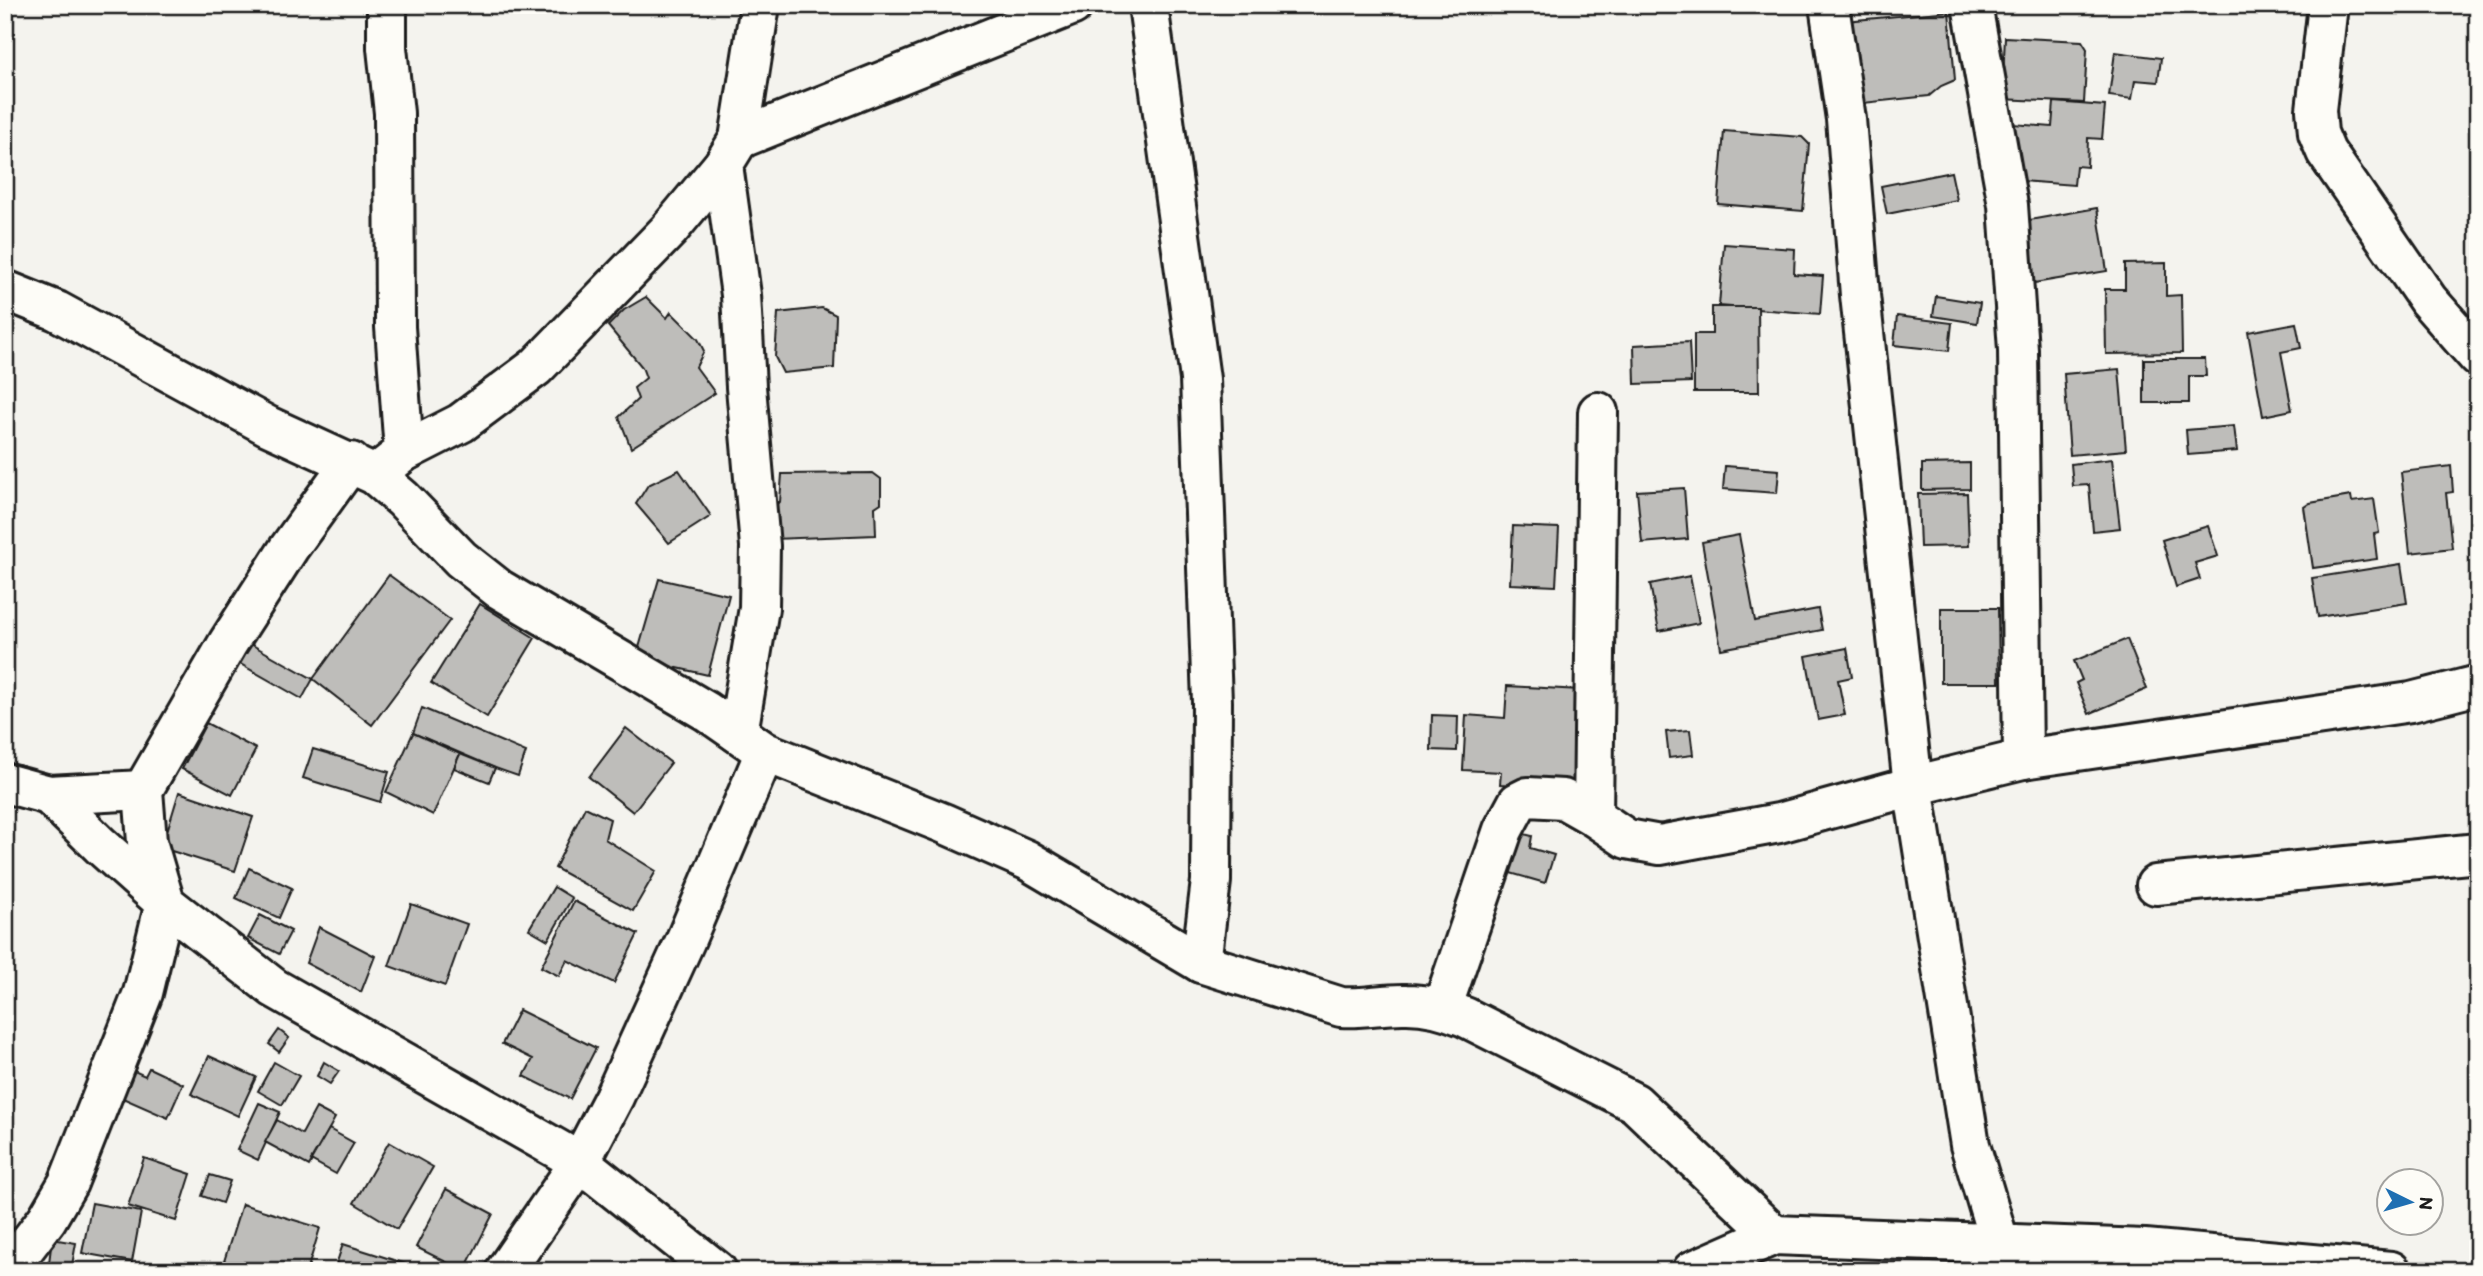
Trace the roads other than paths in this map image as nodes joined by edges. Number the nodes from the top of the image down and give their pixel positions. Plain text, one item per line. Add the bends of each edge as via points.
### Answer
1 (387, 5) edge
2 (760, 5) edge
3 (1073, 5) edge
4 (1148, 5) edge
5 (1829, 5) edge
6 (1972, 5) edge
7 (2328, 5) edge
8 (731, 152) junction
9 (5, 290) edge
10 (2478, 357) edge
11 (1598, 412) dead end
12 (377, 463) junction
13 (2478, 685) edge
14 (752, 743) junction
15 (2023, 759) junction
16 (5, 783) edge
17 (1913, 786) junction
18 (143, 790) junction
19 (49, 795) junction
20 (1593, 816) junction
21 (2478, 853) edge
22 (2155, 884) dead end
23 (165, 903) junction
24 (1201, 963) junction
25 (1442, 1008) junction
26 (580, 1162) junction
27 (2000, 1245) junction
28 (1755, 1251) edge
29 (2202, 1262) edge
30 (5, 1269) edge
31 (505, 1271) edge
32 (717, 1271) edge
33 (1692, 1271) edge
34 (2391, 1271) edge

1 - 12 street via 394,113 395,327
2 - 8 street
3 - 8 street
4 - 24 street via 1200,379 1212,702 1211,881
5 - 17 street via 1846,119 1860,295
6 - 15 street via 2008,205 2016,311
7 - 10 street via 2316,110 2326,152 2428,300
8 - 12 street via 669,230 536,368 461,423
8 - 14 street via 760,546
9 - 12 street via 57,311 268,426
11 - 20 street
12 - 14 street via 403,499 461,559 499,589
12 - 18 street via 289,548
13 - 15 street via 2411,702
14 - 24 street via 1027,860
14 - 26 street via 686,939
15 - 17 street
16 - 19 street
17 - 20 street via 1779,823 1660,845 1627,839
17 - 27 street via 1970,1144
18 - 19 street
18 - 23 street via 147,842
19 - 23 street
20 - 25 street via 1563,799 1528,797 1518,802 1503,830
21 - 22 street
23 - 26 street via 274,988
23 - 30 street via 143,993 68,1183 47,1219
24 - 25 street via 1341,1007 1406,1004
25 - 28 street via 1634,1103
26 - 31 street
26 - 32 street
27 - 28 street
27 - 29 street
28 - 33 street
29 - 34 street

